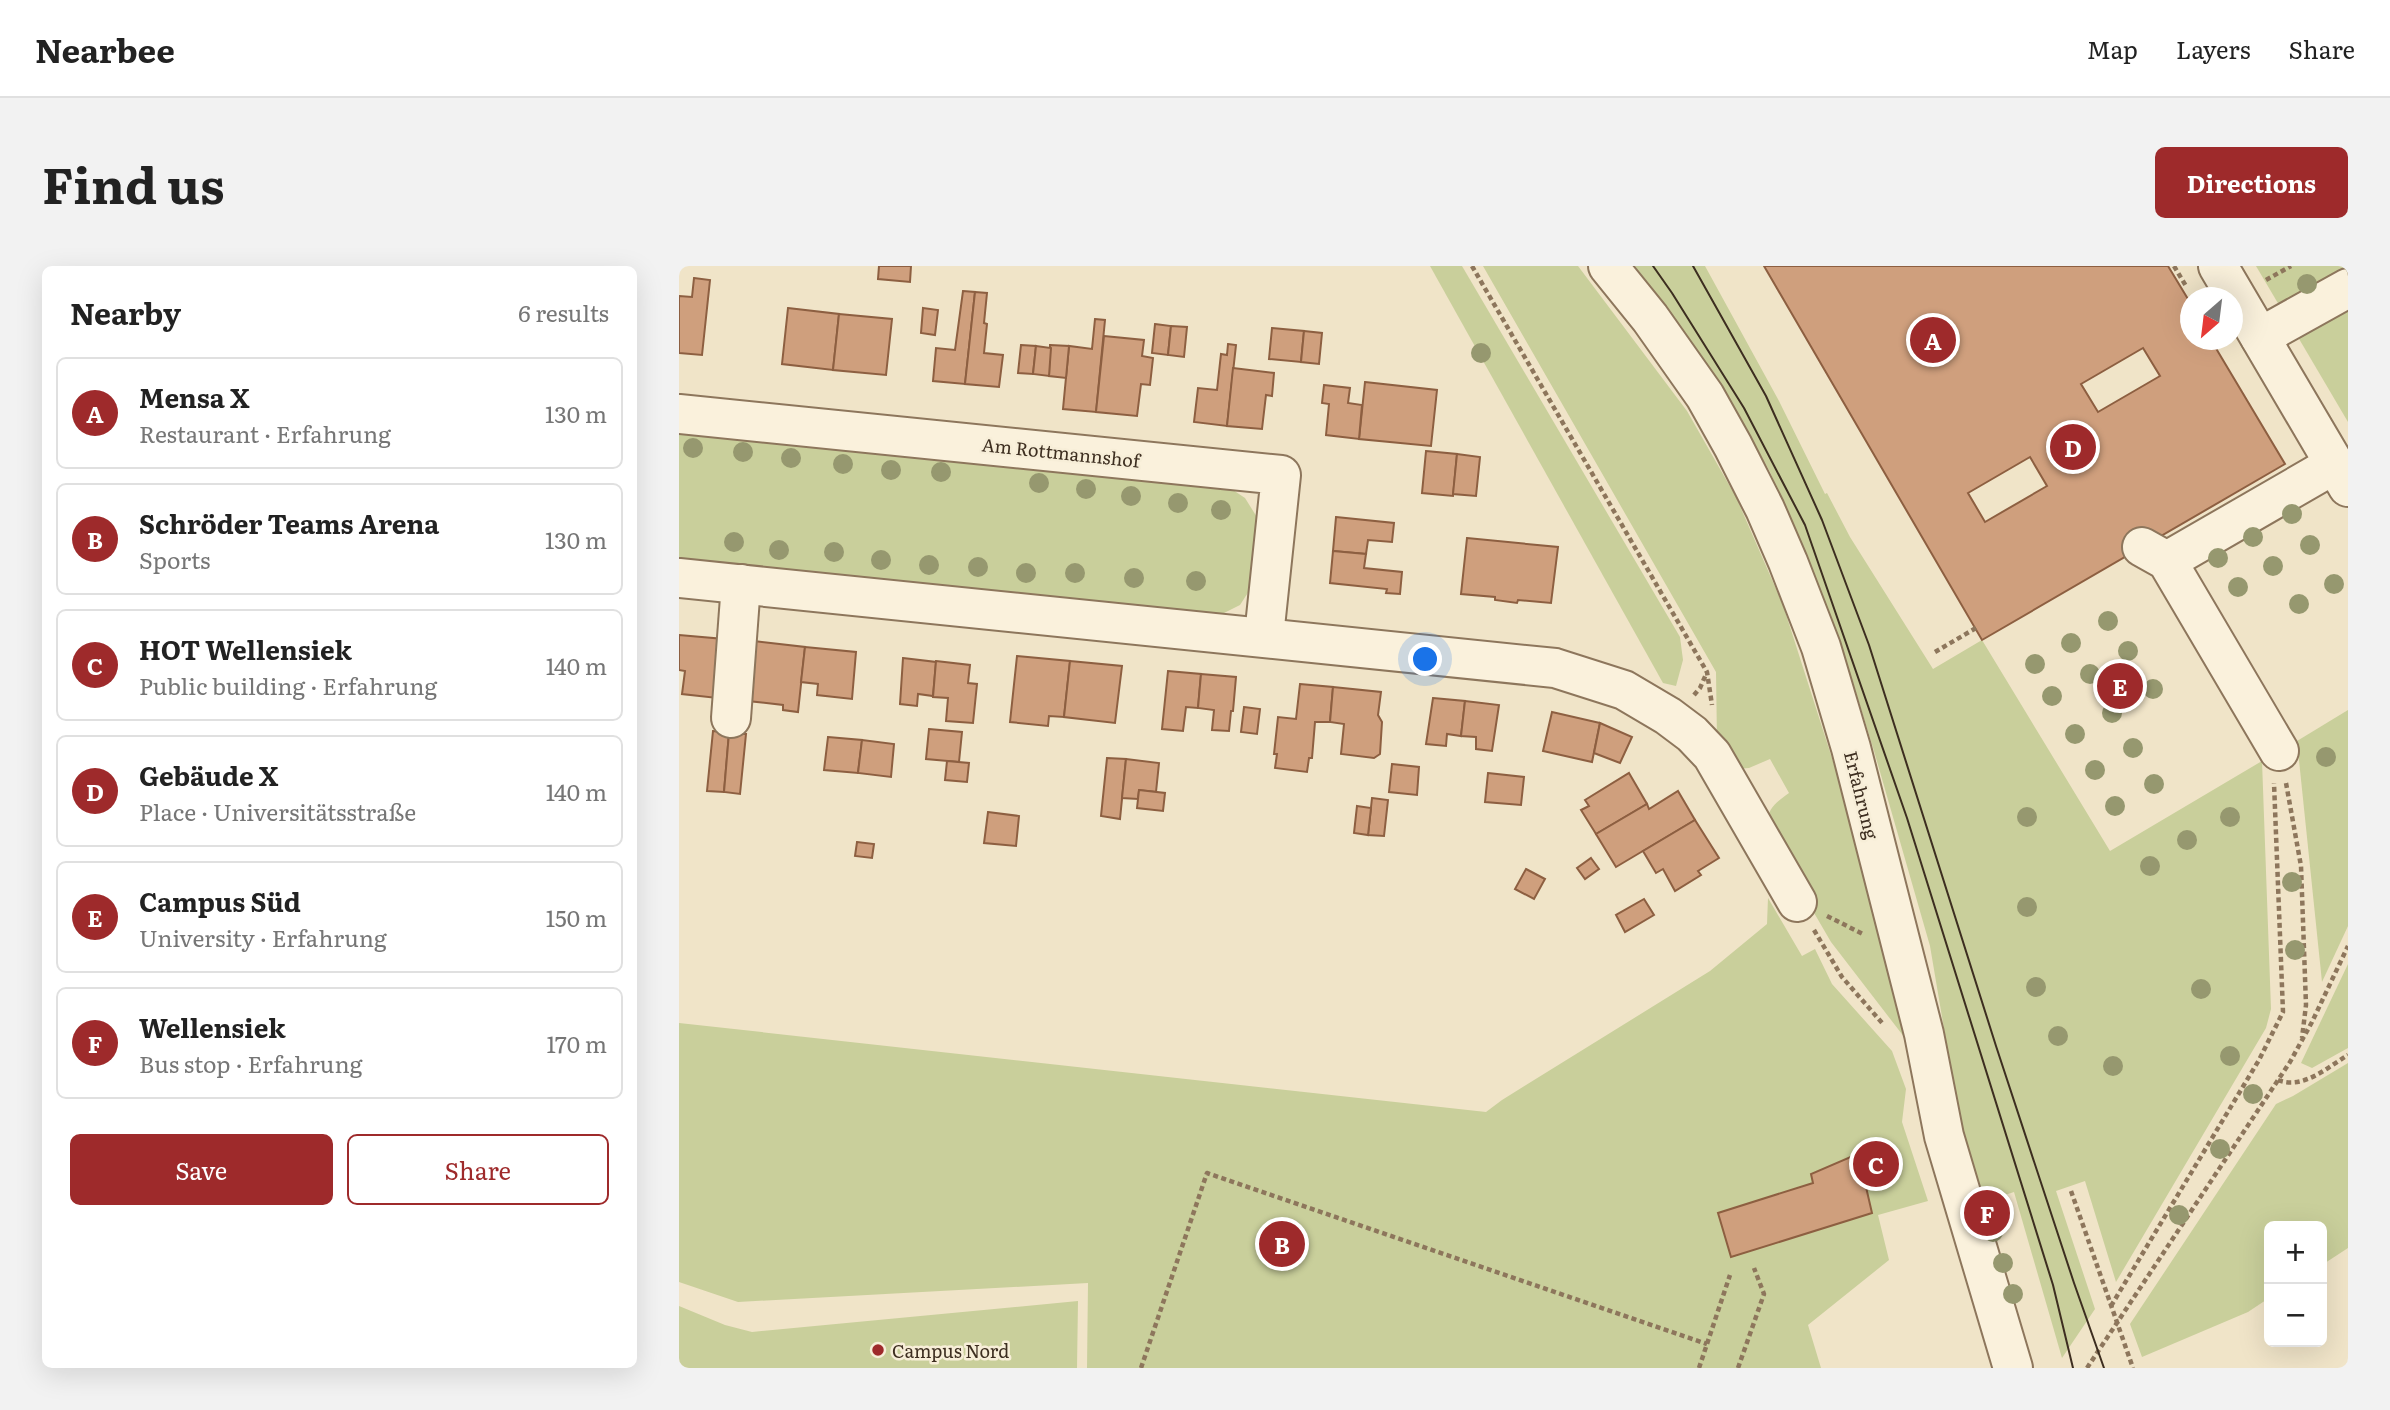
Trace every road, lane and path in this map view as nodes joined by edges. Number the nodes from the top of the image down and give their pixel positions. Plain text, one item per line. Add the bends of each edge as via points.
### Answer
1 (1472, 266) edge
2 (1608, 266) edge
3 (2218, 266) edge
4 (2348, 288) edge
5 (2260, 337) junction
6 (679, 414) edge
7 (2341, 475) edge
8 (679, 578) edge
9 (741, 584) junction
10 (1976, 628) dead end
11 (1264, 636) junction
12 (1935, 652) dead end
13 (731, 718) dead end
14 (2279, 751) junction
15 (1711, 755) junction
16 (1797, 902) junction
17 (2348, 946) edge
18 (1903, 953) junction
19 (1885, 1026) dead end
20 (2301, 1043) junction
21 (2348, 1055) edge
22 (2278, 1080) junction
23 (2071, 1191) dead end
24 (1754, 1268) dead end
25 (1730, 1275) dead end
26 (2111, 1306) junction
27 (2117, 1323) junction
28 (1707, 1344) junction
29 (1141, 1368) edge
30 (1699, 1368) edge
31 (1738, 1368) edge
32 (2013, 1368) edge
33 (2087, 1368) edge
34 (2133, 1368) edge

1 - 15 path via 1707,671
2 - 18 street, Erfahrung via 1705,396 1783,551 1835,690
3 - 5 street
4 - 5 street
5 - 7 street
6 - 11 street, Am Rottmannshof via 1282,475
7 - 14 street via 2155,554
8 - 9 street
9 - 11 street
9 - 13 street
10 - 12 path
11 - 15 street via 1555,668 1624,690 1676,722
14 - 20 path via 2301,866 2306,1005
14 - 26 path via 2273,771 2283,1012 2259,1060
15 - 16 street via 1752,796
16 - 18 path
16 - 19 path via 1842,977
17 - 20 path
18 - 32 street, Erfahrung via 1944,1136
20 - 22 path
21 - 22 path via 2304,1080 2287,1084
22 - 27 path
23 - 26 path
24 - 31 path via 1764,1294
25 - 28 path
26 - 27 path
27 - 33 path
27 - 34 path
28 - 29 path via 1207,1173
28 - 30 path

